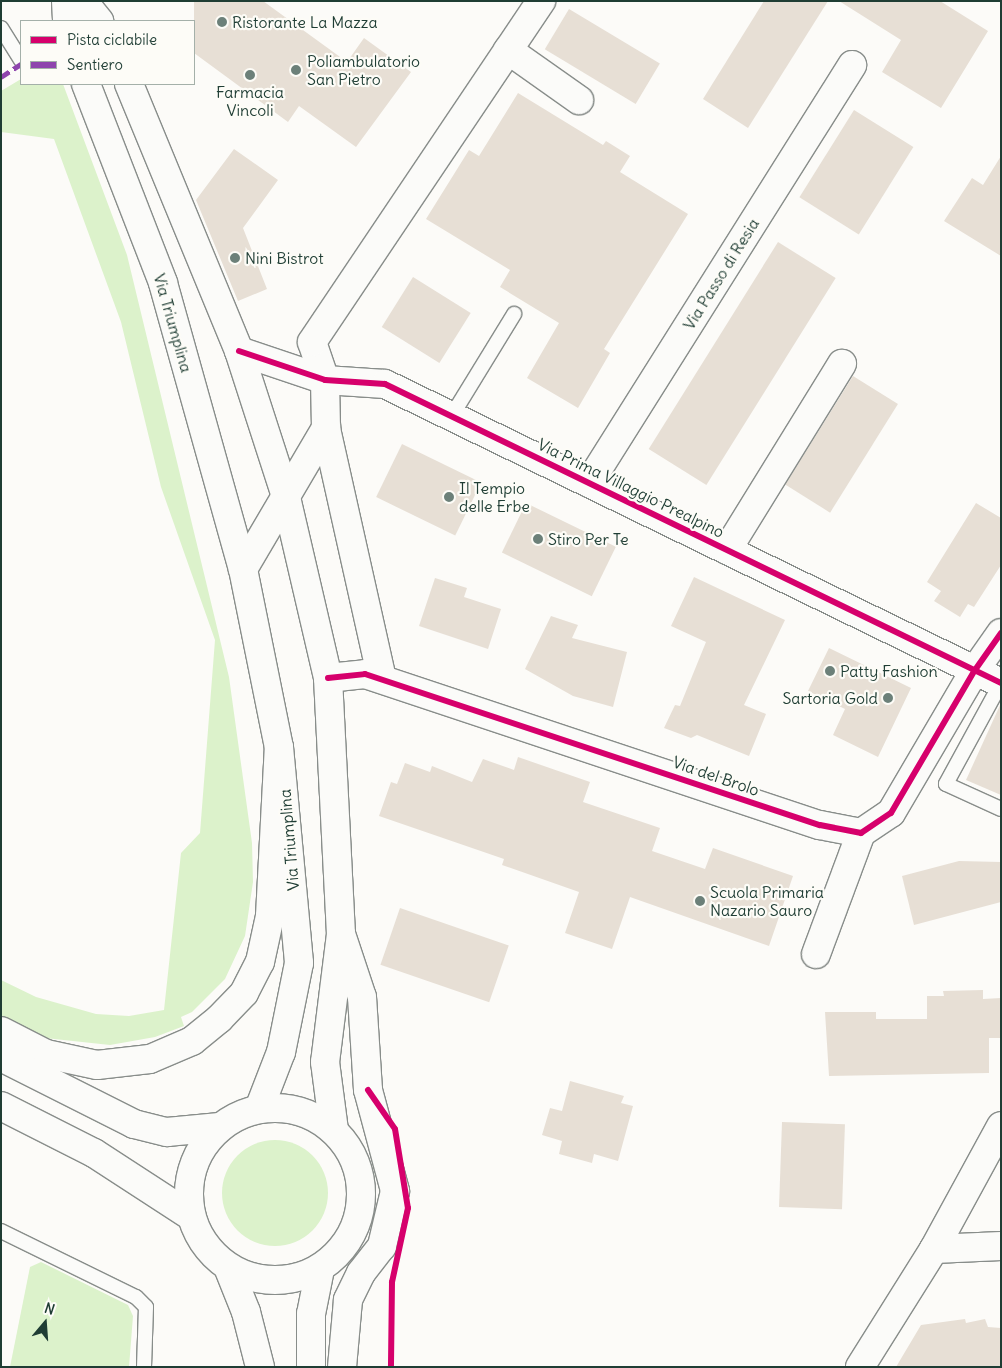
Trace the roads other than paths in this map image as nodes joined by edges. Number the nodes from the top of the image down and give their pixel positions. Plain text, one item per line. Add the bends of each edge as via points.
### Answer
1 (66, 1) edge
2 (83, 1) edge
3 (541, 1) edge
4 (67, 20) edge
5 (98, 20) edge
6 (1, 28) edge
7 (508, 50) junction
8 (20, 58) edge
9 (852, 65) dead end
10 (86, 85) edge
11 (129, 85) edge
12 (579, 100) dead end
13 (514, 314) dead end
14 (239, 351) junction
15 (842, 364) dead end
16 (325, 380) junction
17 (451, 417) junction
18 (326, 428) junction
19 (589, 483) junction
20 (285, 493) junction
21 (727, 550) junction
22 (242, 569) junction
23 (1001, 633) edge
24 (975, 670) junction
25 (328, 678) junction
26 (382, 679) junction
27 (1001, 683) edge
28 (280, 748) junction
29 (1001, 809) edge
30 (861, 833) junction
31 (341, 934) junction
32 (816, 954) dead end
33 (1, 1032) edge
34 (1, 1057) edge
35 (1, 1106) edge
36 (259, 1109) junction
37 (1001, 1126) edge
38 (220, 1127) junction
39 (334, 1130) junction
40 (191, 1216) junction
41 (1, 1231) edge
42 (1001, 1246) edge
43 (934, 1249) junction
44 (228, 1267) junction
45 (320, 1269) junction
46 (144, 1367) edge
47 (260, 1367) edge
48 (311, 1367) edge
49 (342, 1367) edge
50 (860, 1367) edge

1 - 4 main road
2 - 5 main road
3 - 7 main road
6 - 8 lane
7 - 12 main road
7 - 16 main road via 312,342
9 - 19 main road, Via Passo di Resia
10 - 22 main road, Via Triumplina via 163,283
11 - 14 main road
13 - 17 lane
14 - 16 main road, Via Prima Villaggio Prealpino
14 - 20 main road
15 - 21 main road, Via Prima Villaggio Prealpino
16 - 17 main road, Via Prima Villaggio Prealpino via 385,384
16 - 18 main road
17 - 19 main road, Via Prima Villaggio Prealpino
18 - 20 main road
18 - 26 main road
19 - 21 main road, Via Prima Villaggio Prealpino
20 - 22 main road
20 - 25 main road
21 - 24 main road, Via Prima Villaggio Prealpino
22 - 28 main road, Via Triumplina
23 - 24 main road
24 - 27 main road, Via Prima Villaggio Prealpino
24 - 30 main road via 892,813
25 - 26 main road, Via del Brolo via 365,674
25 - 31 main road
26 - 30 main road, Via del Brolo via 820,825
27 - 29 lane via 946,784
28 - 33 main road via 270,916 260,962 244,994 192,1041 150,1059 97,1065 46,1054
28 - 36 main road, Via Triumplina via 299,963 281,1052
30 - 32 main road
31 - 39 main road via 325,1062
31 - 49 main road via 362,997 368,1090 395,1192 382,1246 361,1273 348,1300
34 - 38 main road via 134,1124 167,1132
35 - 40 main road via 94,1153
36 - 38 main road
36 - 39 main road via 286,1108 303,1113
37 - 43 main road
38 - 40 main road via 199,1152 189,1183
39 - 45 main road via 353,1156 358,1171 362,1187 359,1219 344,1248
40 - 44 main road via 205,1245
41 - 46 lane via 136,1297 146,1307
42 - 43 main road
43 - 50 main road
44 - 45 main road via 257,1279 282,1280
44 - 47 main road via 246,1312
45 - 48 main road via 311,1314

